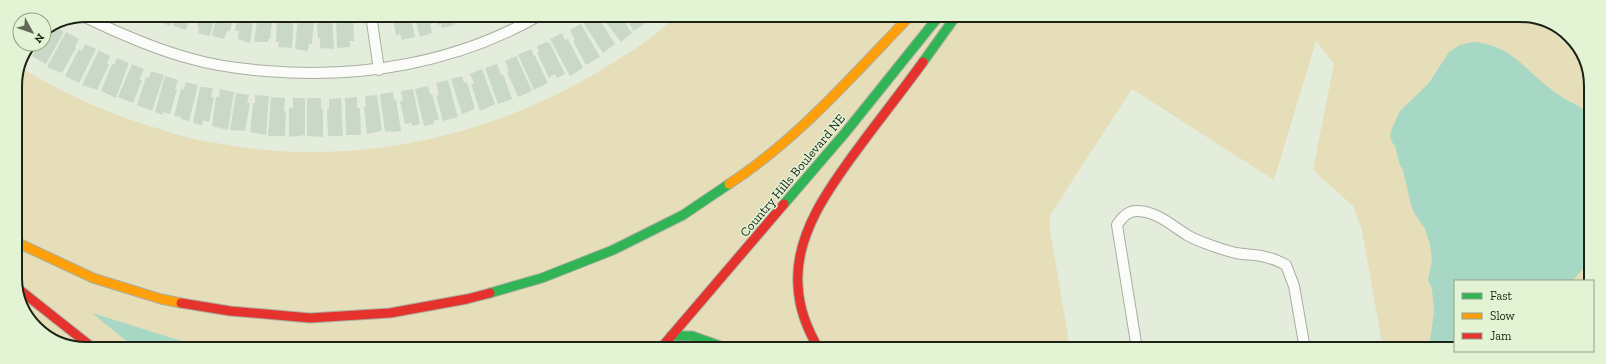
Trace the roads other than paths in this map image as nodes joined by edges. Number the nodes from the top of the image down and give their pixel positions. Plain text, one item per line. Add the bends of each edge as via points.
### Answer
1 (95, 22) edge
2 (372, 22) edge
3 (530, 22) edge
4 (904, 22) edge
5 (934, 22) edge
6 (952, 22) edge
7 (379, 70) junction
8 (22, 245) edge
9 (24, 293) edge
10 (31, 309) edge
11 (52, 327) dead end
12 (671, 336) junction
13 (84, 342) edge
14 (666, 342) edge
15 (712, 342) edge
16 (814, 342) edge
17 (1136, 342) edge
18 (1304, 342) edge

1 - 7 street via 154,48 193,60 237,68 334,74
2 - 7 street
3 - 7 street via 446,55
4 - 8 main road via 807,123 751,170 683,214 613,250 542,278 467,299 390,313 310,318 230,311 161,299 93,278
5 - 12 main road, Country Hills Boulevard NE via 845,133
6 - 16 main road via 834,181 810,225 797,267 796,286 800,311
9 - 13 main road
10 - 11 main road
12 - 14 main road, Country Hills Boulevard NE
12 - 15 main road via 691,335
17 - 18 street via 1117,225 1121,218 1137,210 1151,212 1188,236 1235,252 1268,257 1286,265 1294,286

